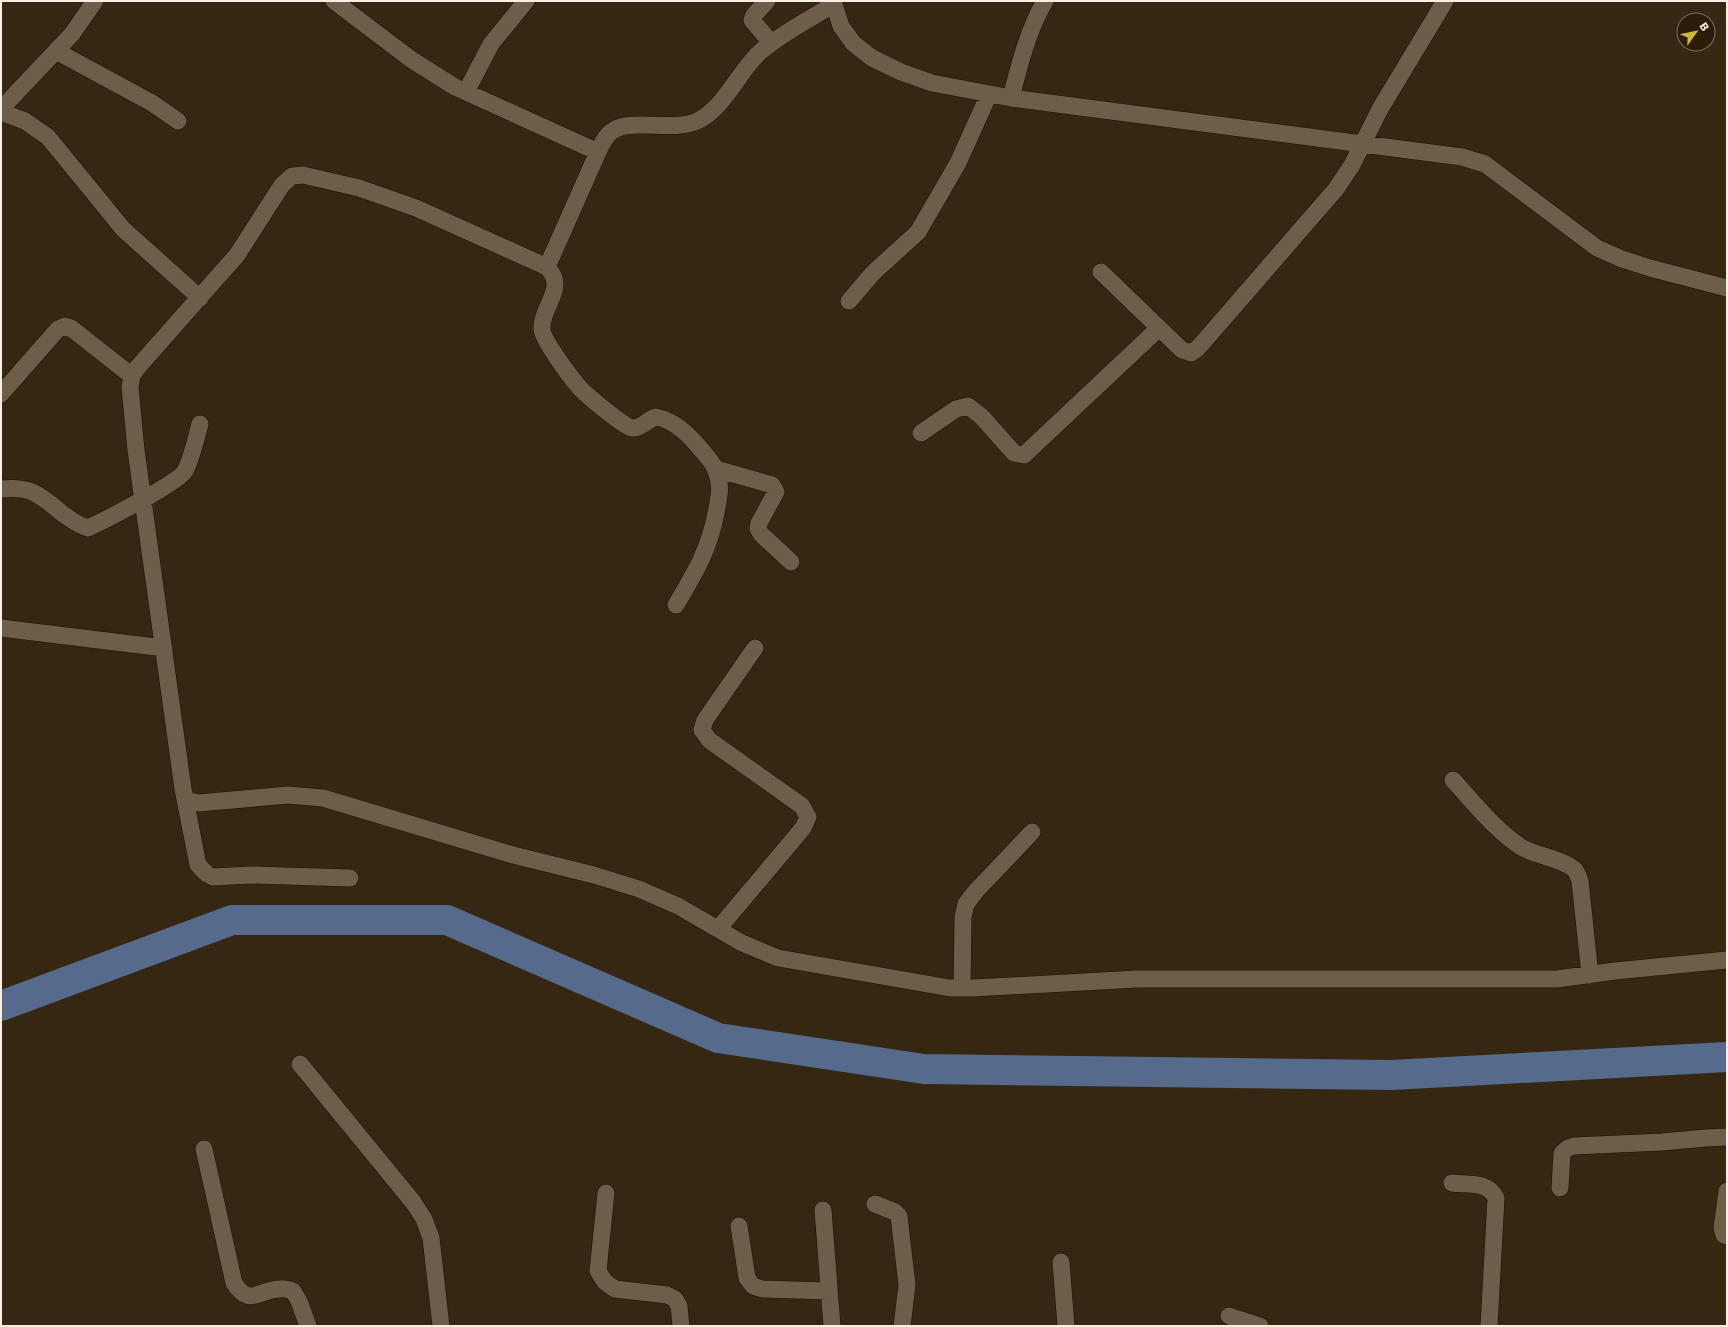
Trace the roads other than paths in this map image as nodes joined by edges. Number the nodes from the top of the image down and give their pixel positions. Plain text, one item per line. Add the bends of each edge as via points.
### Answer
1 (95, 1) edge
2 (334, 1) edge
3 (526, 1) edge
4 (767, 1) edge
5 (1045, 1) edge
6 (1445, 1) edge
7 (834, 3) edge
8 (771, 44) junction
9 (56, 51) junction
10 (466, 92) junction
11 (989, 94) junction
12 (1012, 96) junction
13 (1, 108) edge
14 (1, 112) edge
15 (178, 121) dead end
16 (1368, 141) junction
17 (598, 152) junction
18 (547, 267) junction
19 (1102, 272) dead end
20 (1727, 288) edge
21 (200, 298) junction
22 (849, 300) dead end
23 (1158, 329) junction
24 (132, 376) junction
25 (1, 394) edge
26 (200, 424) dead end
27 (921, 433) dead end
28 (716, 469) junction
29 (1, 489) edge
30 (144, 499) junction
31 (791, 562) dead end
32 (676, 605) dead end
33 (1, 628) edge
34 (164, 648) junction
35 (755, 648) dead end
36 (1453, 780) dead end
37 (185, 800) junction
38 (1032, 832) dead end
39 (350, 878) dead end
40 (718, 929) junction
41 (1727, 960) edge
42 (1590, 974) junction
43 (962, 988) junction
44 (300, 1064) dead end
45 (1727, 1137) edge
46 (204, 1149) dead end
47 (1452, 1183) dead end
48 (1560, 1188) dead end
49 (1727, 1191) edge
50 (606, 1193) dead end
51 (875, 1204) dead end
52 (823, 1210) dead end
53 (739, 1226) dead end
54 (1727, 1236) edge
55 (1061, 1262) dead end
56 (828, 1291) junction
57 (1229, 1316) dead end
58 (308, 1326) edge
59 (441, 1326) edge
60 (681, 1326) edge
61 (832, 1326) edge
62 (902, 1326) edge
63 (1066, 1326) edge
64 (1260, 1326) edge
65 (1489, 1326) edge

1 - 9 street via 72,34
2 - 10 street via 412,60
3 - 10 street via 491,44
4 - 8 street via 752,20
5 - 12 street via 1020,62
6 - 16 street via 1380,109
7 - 8 street
7 - 11 street via 841,26 852,43 872,58 932,83
8 - 17 street via 749,63 706,116 693,123 675,126 624,126 613,130
9 - 13 street
9 - 15 street via 152,103
10 - 17 street
11 - 12 street
11 - 22 street via 958,163 918,232 873,273
12 - 16 street
14 - 21 street via 25,121 48,137 123,229
16 - 20 street via 1462,157 1485,164 1597,248 1650,268
16 - 23 street via 1336,189 1198,348 1191,353 1182,350
17 - 18 street
18 - 21 street via 389,197 303,175 292,176 282,185 237,255
18 - 28 street via 554,274 556,285 543,320 542,330 564,368 580,388 599,406 629,427 638,427 656,417 680,428 691,437
19 - 23 street
21 - 24 street
23 - 27 street via 1024,455 1014,453 982,417 968,406 956,409
24 - 25 street via 65,326 58,329
24 - 30 street via 130,387 136,450
26 - 30 street via 185,471 179,478
28 - 31 street via 772,485 776,492 758,529
28 - 32 street via 720,496 712,533 699,566
29 - 30 street via 29,490 43,497 78,526 88,528
30 - 34 street
33 - 34 street
34 - 37 street
35 - 40 street via 705,720 702,730 708,740 802,806 808,817 803,828
36 - 42 street via 1510,838 1527,850 1569,864 1576,871 1580,881
37 - 39 street via 198,865 207,874
37 - 40 street via 199,803 288,796 323,798 513,855 639,889 678,906
38 - 43 street via 966,904 963,917
40 - 43 street via 742,943 778,958
41 - 42 street
42 - 43 street via 1549,979 1137,978
44 - 59 street via 424,1218 431,1238
45 - 48 street via 1574,1146 1562,1153
46 - 58 street via 234,1283 240,1292 250,1297 280,1289 293,1291
47 - 65 street via 1486,1186 1496,1198
49 - 54 street via 1722,1228 1724,1235
50 - 60 street via 598,1271 605,1282 615,1289 675,1299 679,1306
51 - 62 street via 899,1216 907,1285
52 - 56 street
53 - 56 street via 747,1278 753,1286 762,1289
55 - 63 street
56 - 61 street
57 - 64 street

